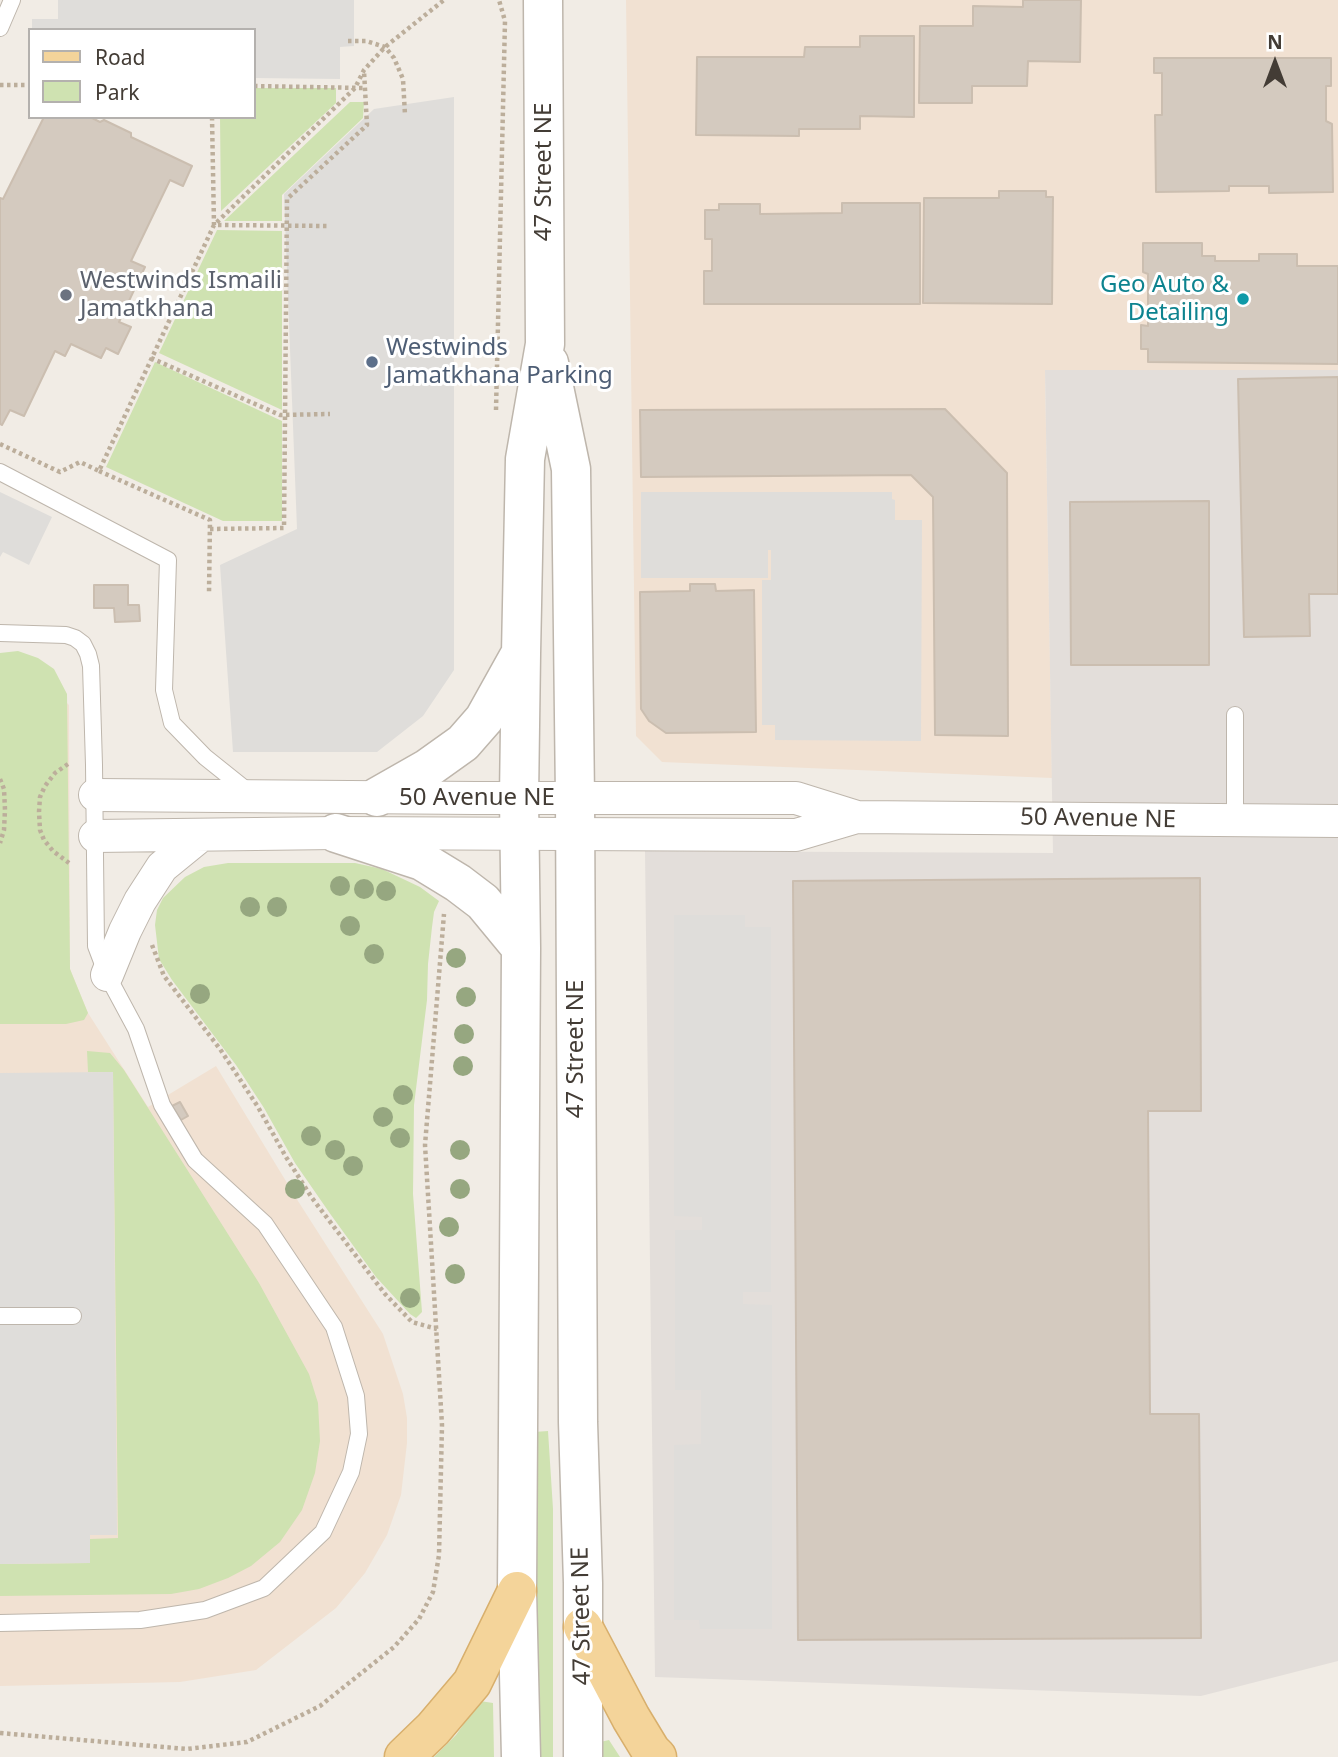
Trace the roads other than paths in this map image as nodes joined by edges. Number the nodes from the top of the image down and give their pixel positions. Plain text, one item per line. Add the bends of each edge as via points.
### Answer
1 (12, 0) edge
2 (542, 0) edge
3 (0, 28) edge
4 (545, 344) junction
5 (0, 472) edge
6 (0, 633) edge
7 (521, 654) junction
8 (1235, 715) dead end
9 (95, 795) junction
10 (254, 796) junction
11 (377, 797) junction
12 (519, 816) junction
13 (575, 816) junction
14 (1235, 821) junction
15 (1338, 821) edge
16 (335, 833) junction
17 (95, 836) junction
18 (200, 836) junction
19 (521, 948) junction
20 (107, 975) junction
21 (0, 1316) edge
22 (74, 1316) dead end
23 (517, 1591) junction
24 (0, 1623) edge
25 (583, 1627) junction
26 (404, 1757) edge
27 (521, 1757) edge
28 (583, 1757) edge
29 (657, 1757) edge

1 - 3 lane
2 - 4 street, 47 Street NE
4 - 7 street, 47 Street NE via 525,459
4 - 13 street, 47 Street NE via 571,469
5 - 10 lane via 168,560 164,690 172,723
6 - 9 lane via 66,635 83,644 91,666
7 - 11 street via 484,719 463,743
7 - 12 street, 47 Street NE
8 - 14 lane
9 - 10 street, 50 Avenue NE
9 - 17 lane
10 - 11 street, 50 Avenue NE
11 - 12 street, 50 Avenue NE
12 - 13 street, 50 Avenue NE
12 - 16 street, 50 Avenue NE
12 - 19 street, 47 Street NE
13 - 14 street, 50 Avenue NE via 796,835 857,817
13 - 25 street, 47 Street NE
14 - 15 street, 50 Avenue NE
16 - 18 street, 50 Avenue NE
16 - 19 street via 422,861 483,902
17 - 18 street, 50 Avenue NE
17 - 20 lane via 96,946
18 - 20 street via 162,867 135,911
19 - 23 street, 47 Street NE
20 - 24 lane via 136,1029 162,1105 195,1160 265,1224 334,1327 356,1396 359,1434 351,1472 323,1532 264,1588 205,1610 140,1620
21 - 22 lane
23 - 26 main road via 472,1683
23 - 27 street, 47 Street NE
25 - 28 street, 47 Street NE
25 - 29 main road

